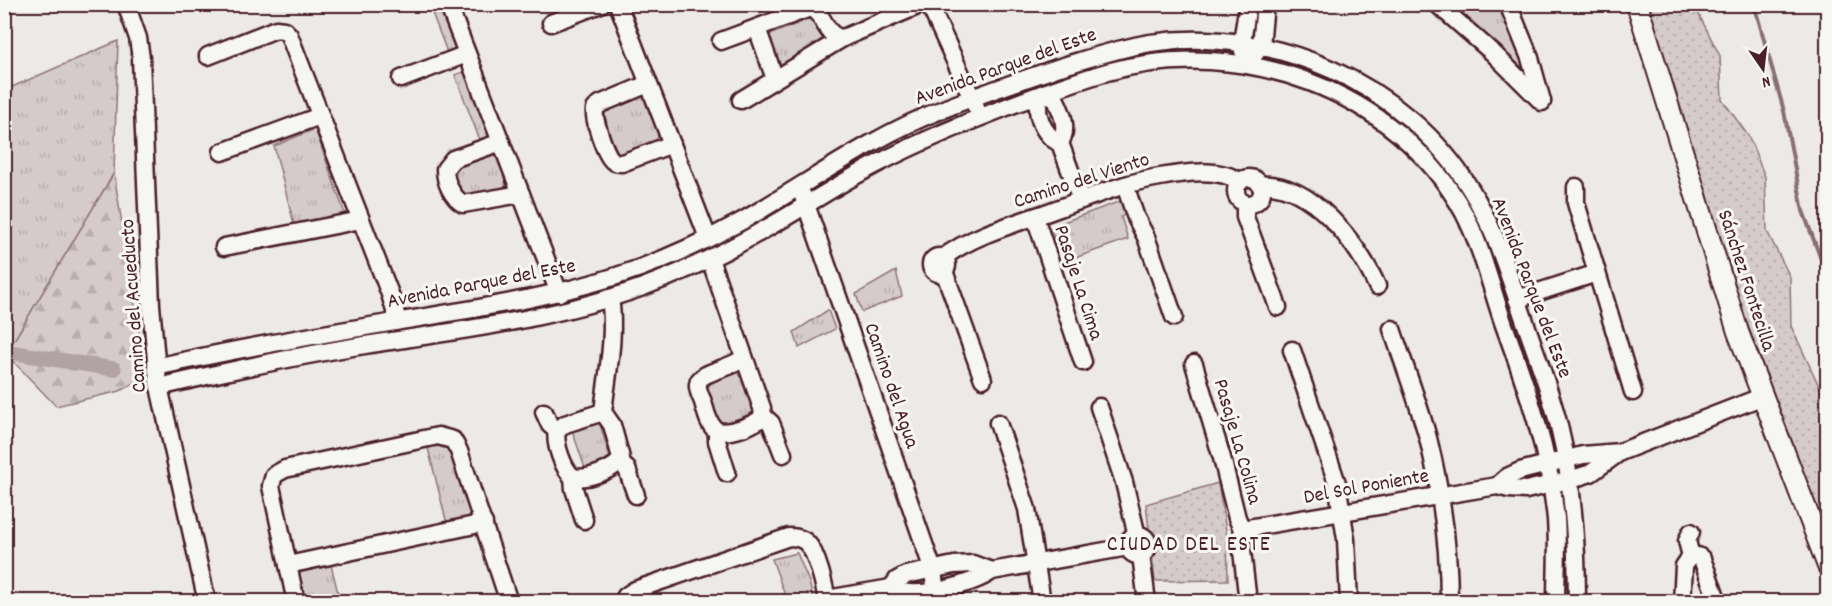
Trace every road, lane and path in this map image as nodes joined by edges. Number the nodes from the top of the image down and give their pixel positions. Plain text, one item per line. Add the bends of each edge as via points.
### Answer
1 (126, 4) edge
2 (448, 4) edge
3 (601, 4) edge
4 (618, 4) edge
5 (922, 4) edge
6 (929, 4) edge
7 (1248, 4) edge
8 (1264, 4) edge
9 (1437, 4) edge
10 (1508, 4) edge
11 (1637, 4) edge
12 (551, 23) dead end
13 (757, 28) junction
14 (843, 38) junction
15 (721, 41) dead end
16 (1242, 42) junction
17 (1261, 46) junction
18 (467, 54) junction
19 (208, 56) dead end
20 (1246, 64) junction
21 (1038, 75) junction
22 (775, 79) junction
23 (400, 80) dead end
24 (648, 84) junction
25 (1044, 93) junction
26 (972, 98) junction
27 (741, 100) dead end
28 (320, 116) junction
29 (980, 117) junction
30 (501, 141) junction
31 (672, 144) junction
32 (222, 152) dead end
33 (1240, 182) junction
34 (800, 185) junction
35 (1125, 185) junction
36 (1260, 185) junction
37 (1576, 186) dead end
38 (521, 194) junction
39 (1081, 200) junction
40 (1245, 204) junction
41 (807, 205) junction
42 (1035, 217) junction
43 (361, 220) junction
44 (708, 238) junction
45 (224, 247) dead end
46 (710, 259) junction
47 (1597, 273) junction
48 (1377, 286) dead end
49 (559, 292) junction
50 (610, 298) junction
51 (1517, 299) junction
52 (1278, 307) dead end
53 (1174, 317) dead end
54 (398, 321) junction
55 (1392, 329) dead end
56 (1292, 350) dead end
57 (744, 357) junction
58 (1083, 362) dead end
59 (1194, 364) dead end
60 (156, 367) junction
61 (983, 378) dead end
62 (159, 387) junction
63 (1633, 392) dead end
64 (1761, 397) junction
65 (1099, 407) dead end
66 (544, 412) dead end
67 (603, 412) junction
68 (763, 416) junction
69 (998, 423) dead end
70 (557, 431) junction
71 (717, 431) junction
72 (1620, 452) junction
73 (783, 454) dead end
74 (1566, 460) junction
75 (620, 462) junction
76 (1548, 465) junction
77 (727, 473) dead end
78 (573, 477) junction
79 (1569, 480) junction
80 (1551, 485) junction
81 (1497, 486) junction
82 (636, 495) dead end
83 (1439, 496) junction
84 (1342, 512) junction
85 (584, 520) dead end
86 (484, 523) junction
87 (1242, 529) junction
88 (1691, 532) dead end
89 (1136, 546) junction
90 (1691, 556) junction
91 (1036, 563) junction
92 (288, 566) junction
93 (1827, 566) edge
94 (933, 570) junction
95 (992, 571) junction
96 (891, 588) junction
97 (937, 596) edge
98 (827, 600) edge
99 (622, 601) edge
100 (207, 602) edge
101 (296, 602) edge
102 (509, 602) edge
103 (1042, 602) edge
104 (1147, 602) edge
105 (1248, 602) edge
106 (1349, 602) edge
107 (1449, 602) edge
108 (1556, 602) edge
109 (1577, 602) edge
110 (1683, 602) edge
111 (1718, 602) edge

1 - 60 street, Camino del Acueducto via 141,58
2 - 18 street
3 - 12 street
4 - 24 street
5 - 14 street
6 - 26 street
7 - 16 street
8 - 17 street
9 - 10 street via 1542,102 1530,58
11 - 64 street, Sánchez Fontecilla
13 - 14 street via 810,8 817,11 834,37
13 - 15 street
13 - 22 street
14 - 22 street
16 - 17 street, Avenida Parque del Este
16 - 20 street
16 - 21 street, Avenida Parque del Este via 1155,42
17 - 20 street
17 - 51 street, Avenida Parque del Este via 1301,57 1353,80 1427,135 1462,175 1482,209
18 - 23 street
18 - 30 street
19 - 28 street via 273,30 284,30 291,38
20 - 25 street, Avenida Parque del Este via 1198,60 1150,63 1103,73
20 - 76 street, Avenida Parque del Este via 1294,75 1352,102 1391,128 1438,175 1463,212 1479,248 1536,416
21 - 25 street
21 - 26 street, Avenida Parque del Este
22 - 27 street
24 - 31 street
24 - 31 street via 600,104 594,109 594,119 610,158 616,162
25 - 29 street, Avenida Parque del Este
25 - 39 street via 1038,100 1038,110 1047,135 1060,143
26 - 29 street
26 - 34 street, Avenida Parque del Este via 885,135
28 - 32 street
28 - 43 street
29 - 41 street, Avenida Parque del Este via 889,157
30 - 38 street
30 - 38 street via 453,159 446,169 448,183 463,204
31 - 44 street
33 - 35 street, Camino del Viento via 1231,177 1191,173
33 - 36 street via 1251,179
33 - 40 street via 1237,196
34 - 41 street, Camino del Agua
34 - 44 street, Avenida Parque del Este
35 - 39 street, Camino del Viento
35 - 53 street
36 - 40 street via 1262,193 1258,200
36 - 48 street via 1289,190 1331,219 1359,253
37 - 47 street via 1576,203
38 - 49 street
39 - 42 street, Camino del Viento
40 - 52 street via 1245,218
41 - 46 street, Avenida Parque del Este
41 - 94 street, Camino del Agua
42 - 58 street, Pasaje La Cima
42 - 61 street, Camino del Viento via 964,245 943,265
43 - 45 street
43 - 54 street
44 - 49 street, Avenida Parque del Este via 643,267
46 - 50 street, Avenida Parque del Este
46 - 57 street
47 - 51 street
47 - 63 street
49 - 54 street, Avenida Parque del Este via 493,307
50 - 62 street, Avenida Parque del Este via 513,323 320,353
50 - 67 street via 612,338
51 - 74 street, Avenida Parque del Este via 1553,404
54 - 60 street, Avenida Parque del Este
55 - 83 street via 1428,438
56 - 84 street via 1330,458
57 - 68 street
57 - 71 street via 731,366 705,374 698,382 711,424
59 - 87 street, Pasaje La Colina
60 - 62 street, Camino del Acueducto
62 - 100 street, Camino del Acueducto
64 - 72 street, Del Sol Poniente
64 - 93 street, Sánchez Fontecilla
65 - 89 street via 1124,482
66 - 70 street
67 - 70 street via 565,424
67 - 75 street via 612,424
68 - 71 street via 756,422
68 - 73 street via 771,423
69 - 91 street via 1027,509
70 - 78 street via 556,440
71 - 77 street
72 - 74 street, Del Sol Poniente
72 - 79 street, Del Sol Poniente via 1591,473
74 - 76 street, Del Sol Poniente
74 - 79 street, Avenida Parque del Este
75 - 78 street via 611,469
75 - 82 street via 627,469
76 - 80 street, Avenida Parque del Este
76 - 81 street, Del Sol Poniente via 1520,471
78 - 85 street
79 - 80 street, Del Sol Poniente
79 - 109 street, Avenida Parque del Este
80 - 81 street, Del Sol Poniente via 1526,490
80 - 108 street, Avenida Parque del Este via 1556,522
81 - 83 street, Del Sol Poniente
83 - 84 street, Del Sol Poniente
83 - 107 street
84 - 87 street, Del Sol Poniente
84 - 106 street
86 - 92 street
86 - 92 street via 457,445 448,437 438,436 277,472 270,486
86 - 102 street
87 - 105 street, Pasaje La Colina
88 - 90 street via 1687,541
89 - 91 street
89 - 104 street
90 - 110 street via 1684,566
90 - 111 street via 1698,556 1705,563
91 - 95 street
91 - 103 street
92 - 101 street
94 - 95 street via 973,564
94 - 96 street via 906,575
94 - 97 street, Camino del Agua
95 - 97 street
96 - 97 street via 904,594
96 - 98 street
98 - 99 street via 806,542 789,537 635,590

